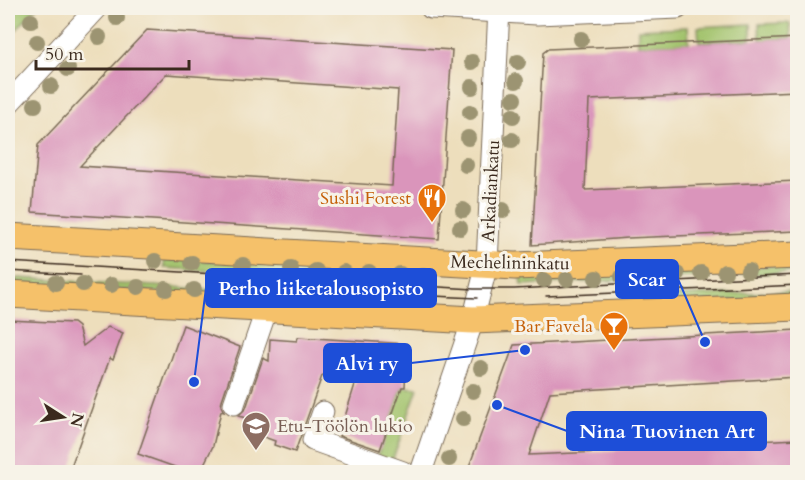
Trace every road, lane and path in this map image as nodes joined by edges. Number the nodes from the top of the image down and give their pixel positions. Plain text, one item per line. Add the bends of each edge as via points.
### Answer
1 (97, 8) edge
2 (431, 8) edge
3 (678, 8) edge
4 (499, 10) edge
5 (8, 104) edge
6 (8, 237) edge
7 (798, 255) edge
8 (487, 264) junction
9 (8, 294) edge
10 (798, 307) edge
11 (267, 308) junction
12 (473, 320) junction
13 (234, 404) dead end
14 (323, 412) dead end
15 (403, 472) edge
16 (421, 472) edge

1 - 5 street
2 - 4 street
3 - 4 street via 537,14
4 - 8 street, Arkadiankatu
6 - 8 main road, Mechelininkatu
7 - 8 main road, Mechelininkatu via 536,266
8 - 12 street, Arkadiankatu
9 - 11 main road
10 - 12 main road
11 - 12 main road
11 - 13 street
12 - 16 street, Arkadiankatu
14 - 15 street via 313,440

